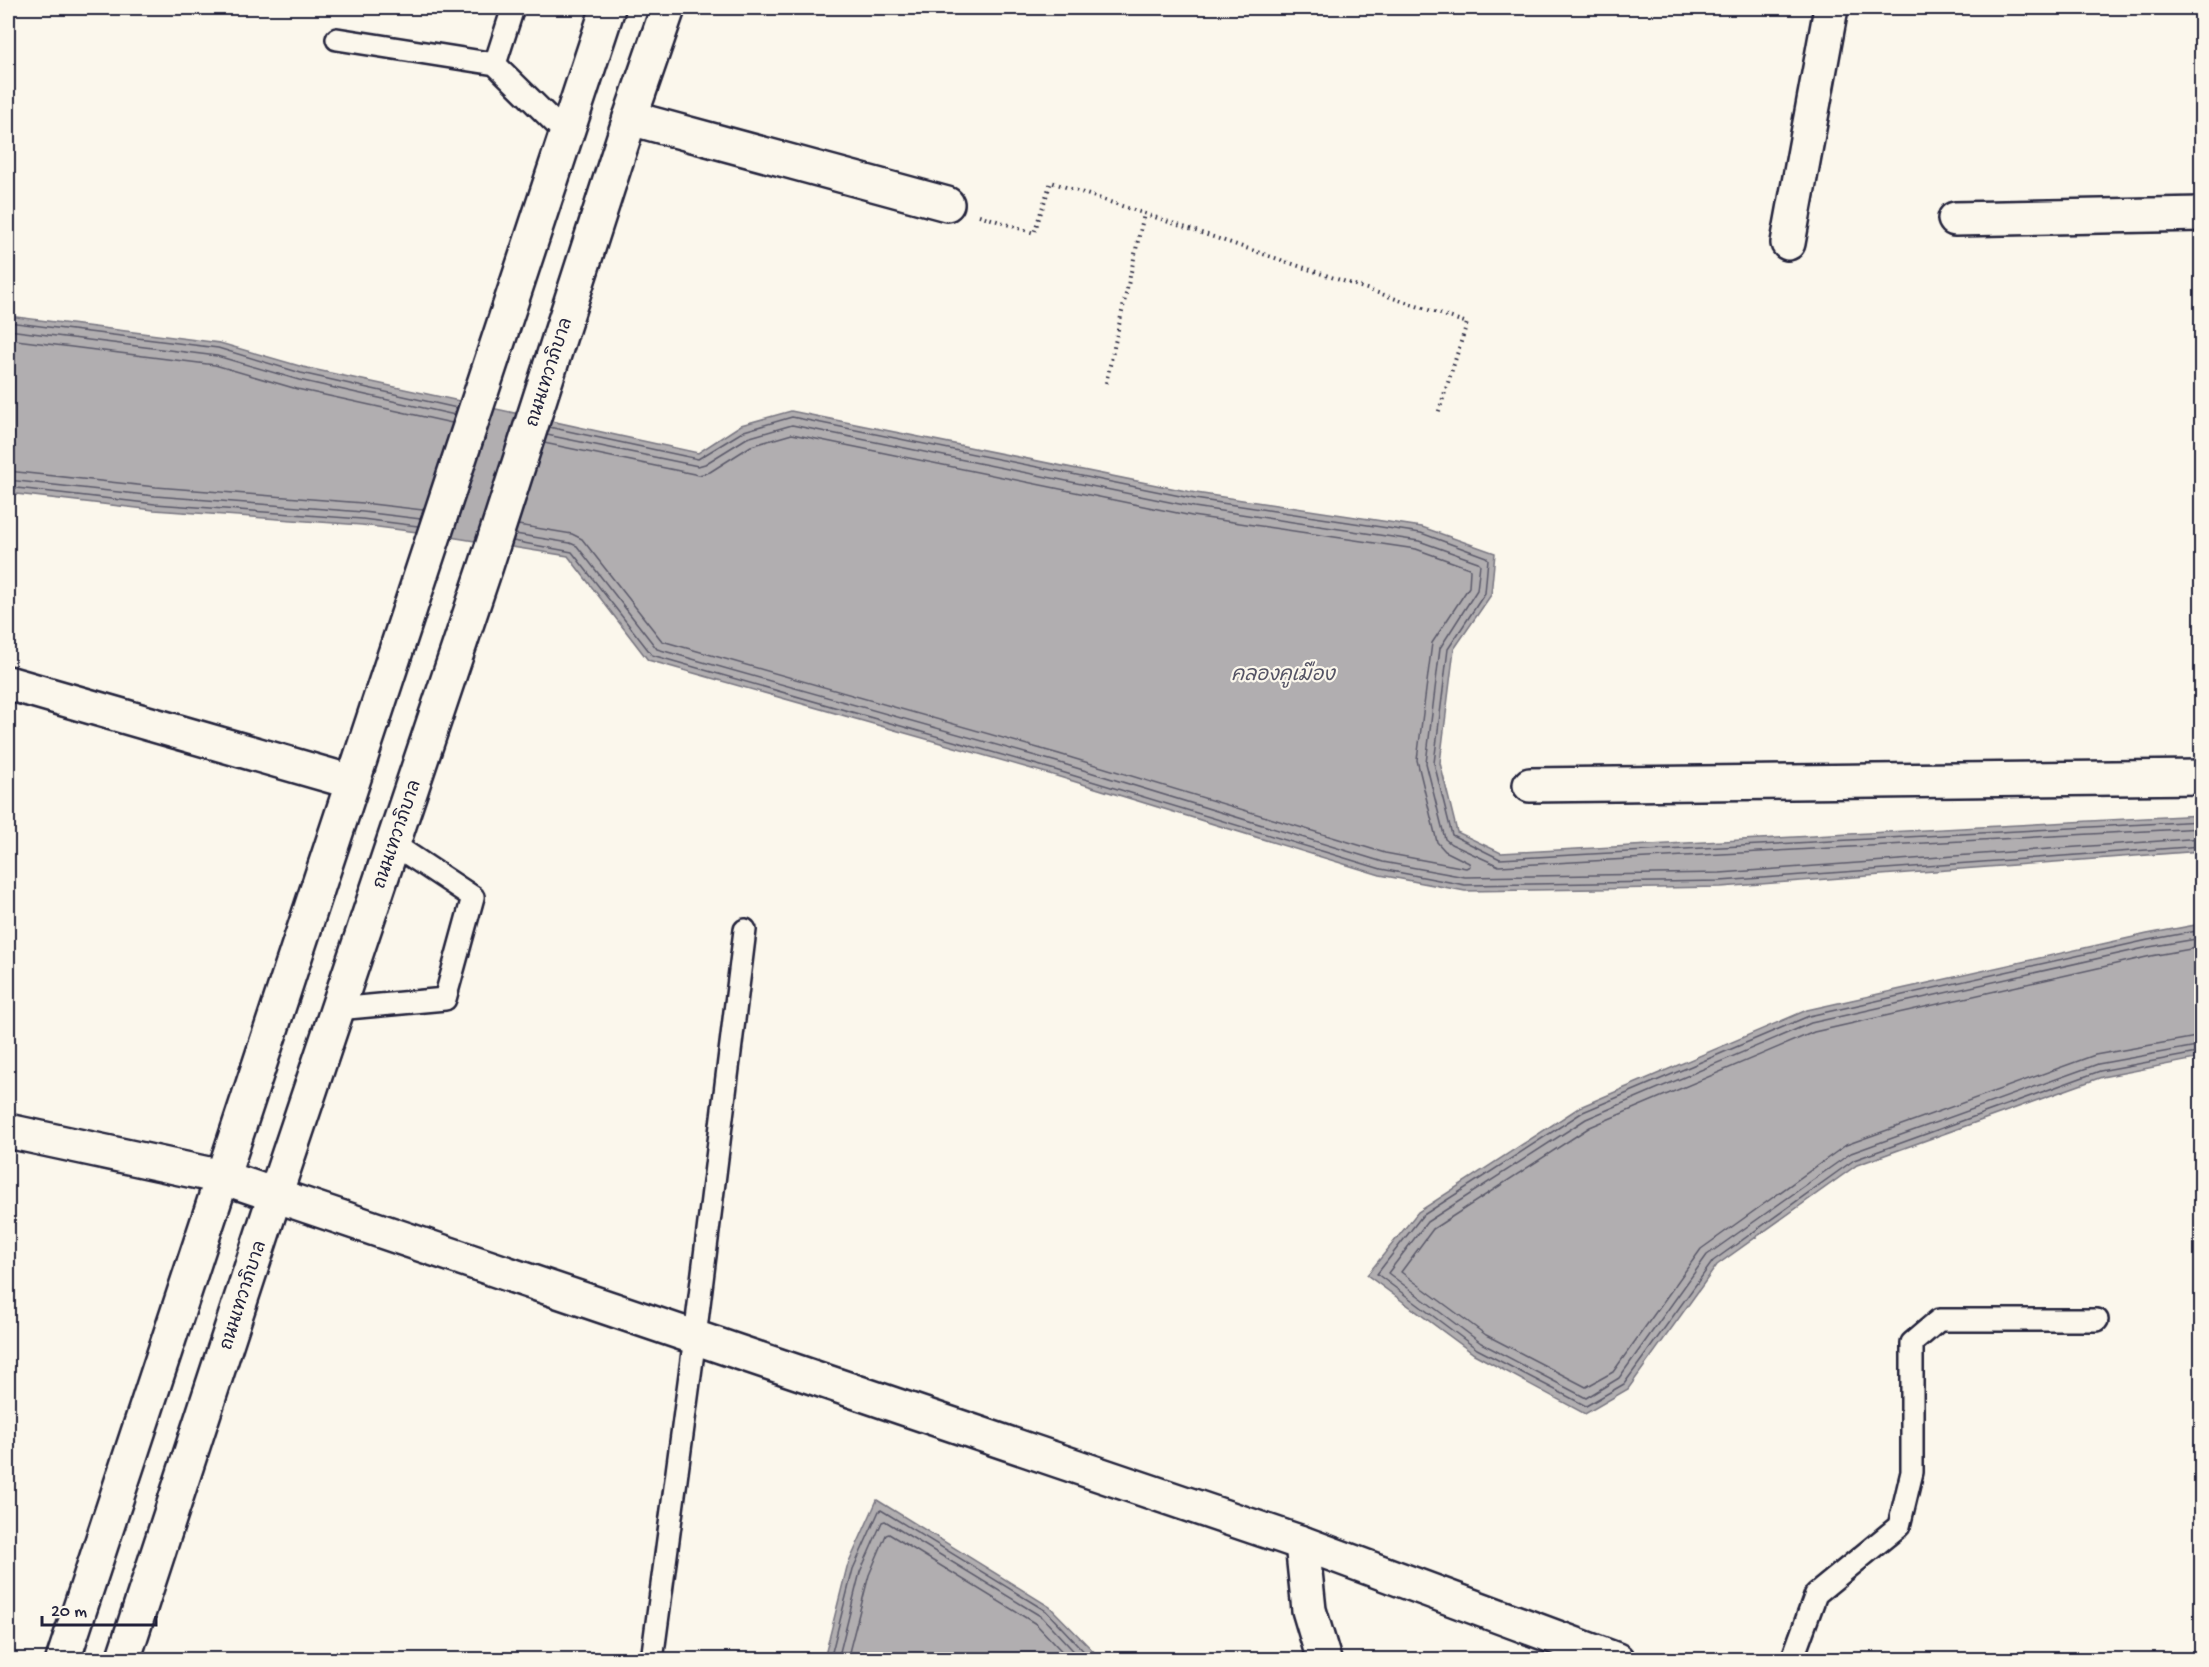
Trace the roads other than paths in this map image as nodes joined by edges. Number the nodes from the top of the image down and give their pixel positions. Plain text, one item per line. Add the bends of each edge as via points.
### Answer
1 (513, 8) edge
2 (608, 8) edge
3 (668, 8) edge
4 (1832, 8) edge
5 (337, 39) dead end
6 (495, 64) junction
7 (630, 118) junction
8 (566, 135) junction
9 (947, 204) road end
10 (2202, 214) edge
11 (1955, 219) dead end
12 (1788, 243) dead end
13 (8, 682) edge
14 (2202, 777) edge
15 (352, 782) junction
16 (1530, 785) dead end
17 (393, 844) junction
18 (745, 930) dead end
19 (337, 1009) junction
20 (8, 1131) edge
21 (222, 1177) junction
22 (275, 1195) junction
23 (2097, 1320) dead end
24 (695, 1337) junction
25 (1302, 1543) junction
26 (63, 1659) edge
27 (123, 1659) edge
28 (652, 1659) edge
29 (1324, 1659) edge
30 (1617, 1659) edge
31 (1792, 1659) edge

1 - 6 lane
2 - 8 street
3 - 7 street, ถนนเทวาภิบาล
4 - 12 street
5 - 6 lane
6 - 8 lane
7 - 9 street
7 - 17 street, ถนนเทวาภิบาล
8 - 15 street
10 - 11 street
13 - 15 street
14 - 16 street
15 - 21 street
17 - 19 street, ถนนเทวาภิบาล
17 - 19 lane via 473,897 445,999
18 - 24 lane
19 - 22 street, ถนนเทวาภิบาล
20 - 21 street
21 - 22 street
21 - 26 street
22 - 24 street
22 - 27 street, ถนนเทวาภิบาล
23 - 31 lane via 1939,1320 1912,1343 1912,1472 1899,1526 1816,1594
24 - 25 street
24 - 28 lane
25 - 29 street via 1309,1610
25 - 30 street

